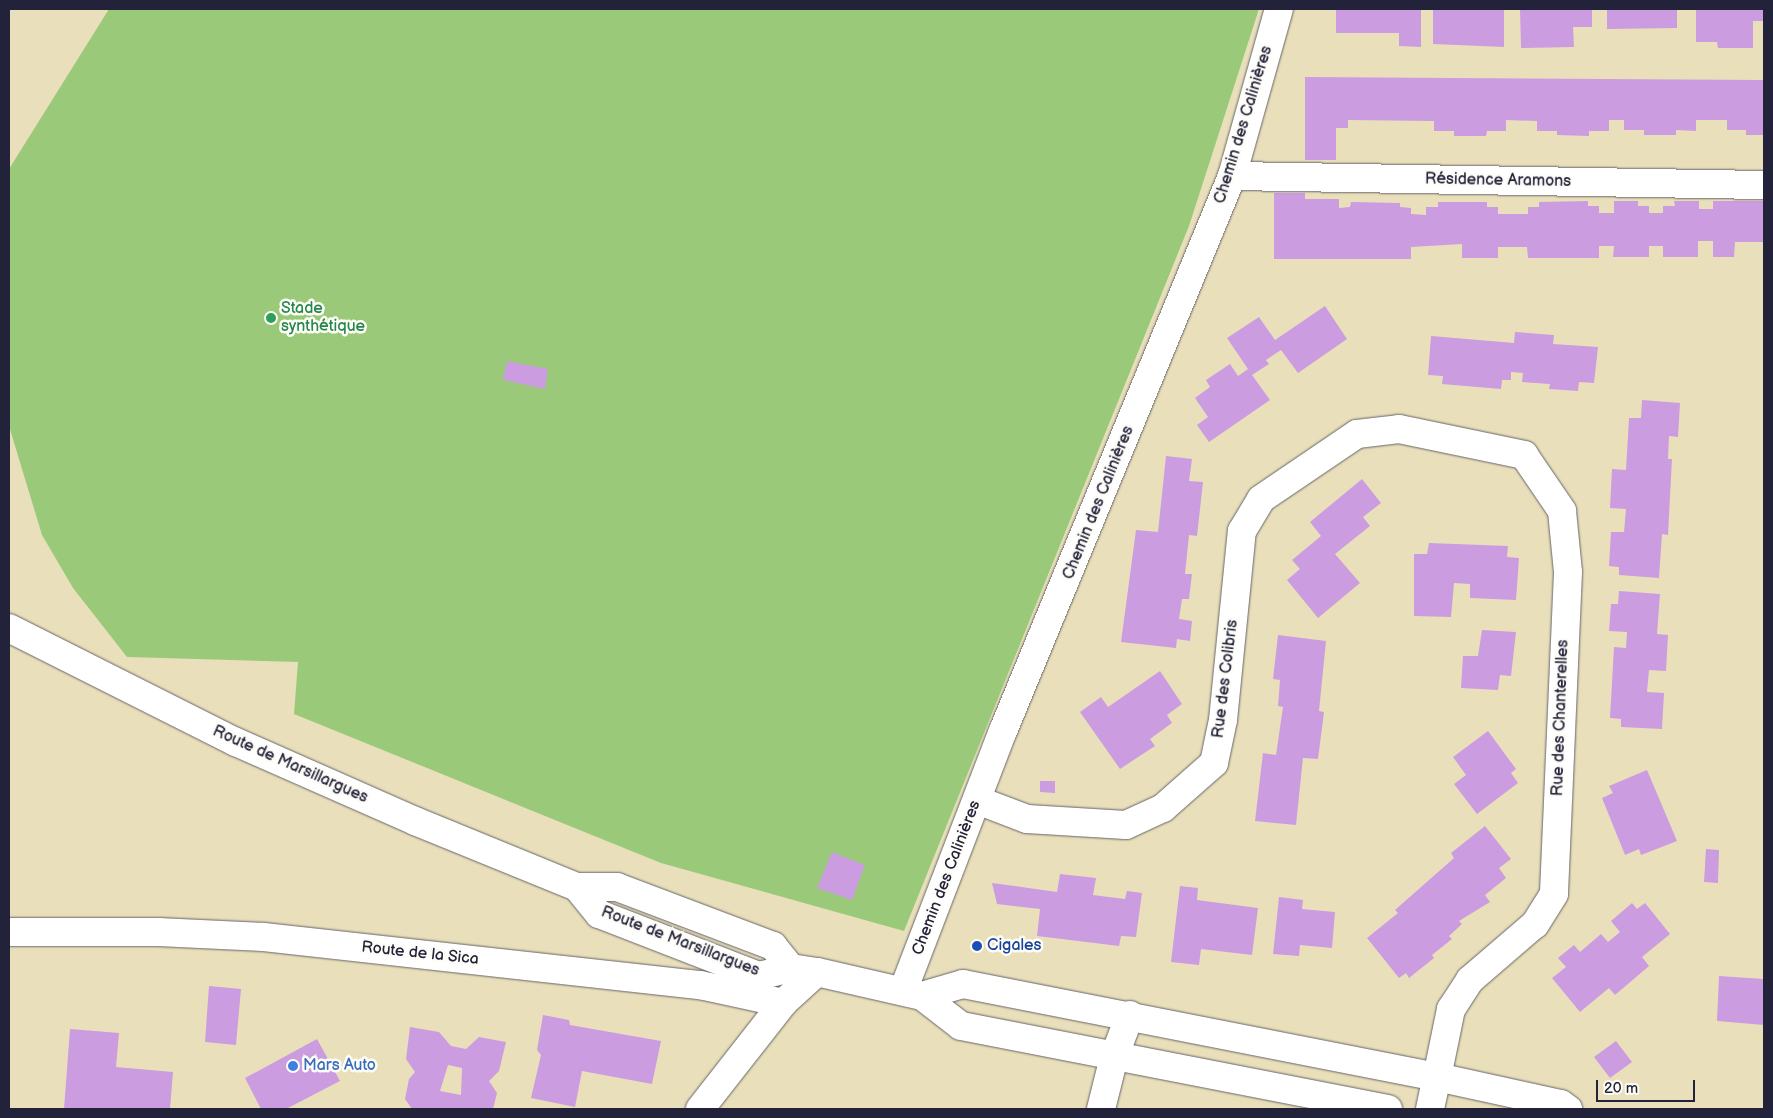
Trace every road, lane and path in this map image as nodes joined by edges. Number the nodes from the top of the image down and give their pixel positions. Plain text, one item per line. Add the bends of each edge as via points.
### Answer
1 (1279, 9) edge
2 (1232, 176) junction
3 (1764, 185) edge
4 (1399, 429) joint
5 (9, 628) edge
6 (977, 800) junction
7 (9, 932) edge
8 (804, 970) junction
9 (912, 994) junction
10 (783, 1003) junction
11 (1130, 1016) junction
12 (1114, 1057) junction
13 (1437, 1077) junction
14 (700, 1109) edge
15 (1101, 1109) edge
16 (1388, 1109) edge
17 (1430, 1109) edge
18 (1568, 1109) edge

1 - 2 street, Chemin des Calinières
2 - 3 street, Résidence Aramons
2 - 6 street, Chemin des Calinières
4 - 6 street, Rue des Colibris via 1356,434 1261,499 1242,531 1224,720 1214,763 1163,808 1126,825 1027,819
4 - 13 street, Rue des Chanterelles via 1524,455 1562,511 1568,572 1554,894 1535,924 1470,980 1460,994 1451,1009
5 - 8 street, Route de Marsillargues via 236,742 577,888 599,914 758,976
6 - 9 street, Chemin des Calinières
7 - 10 street, Route de la Sica via 158,932 264,937 700,985
8 - 9 street, Route de Marsillargues
8 - 10 street
9 - 11 street via 963,984
9 - 12 street via 961,1026
10 - 14 street
11 - 12 street
11 - 13 street
12 - 15 street
12 - 16 street
13 - 17 street, Rue des Chanterelles
13 - 18 street via 1561,1104

